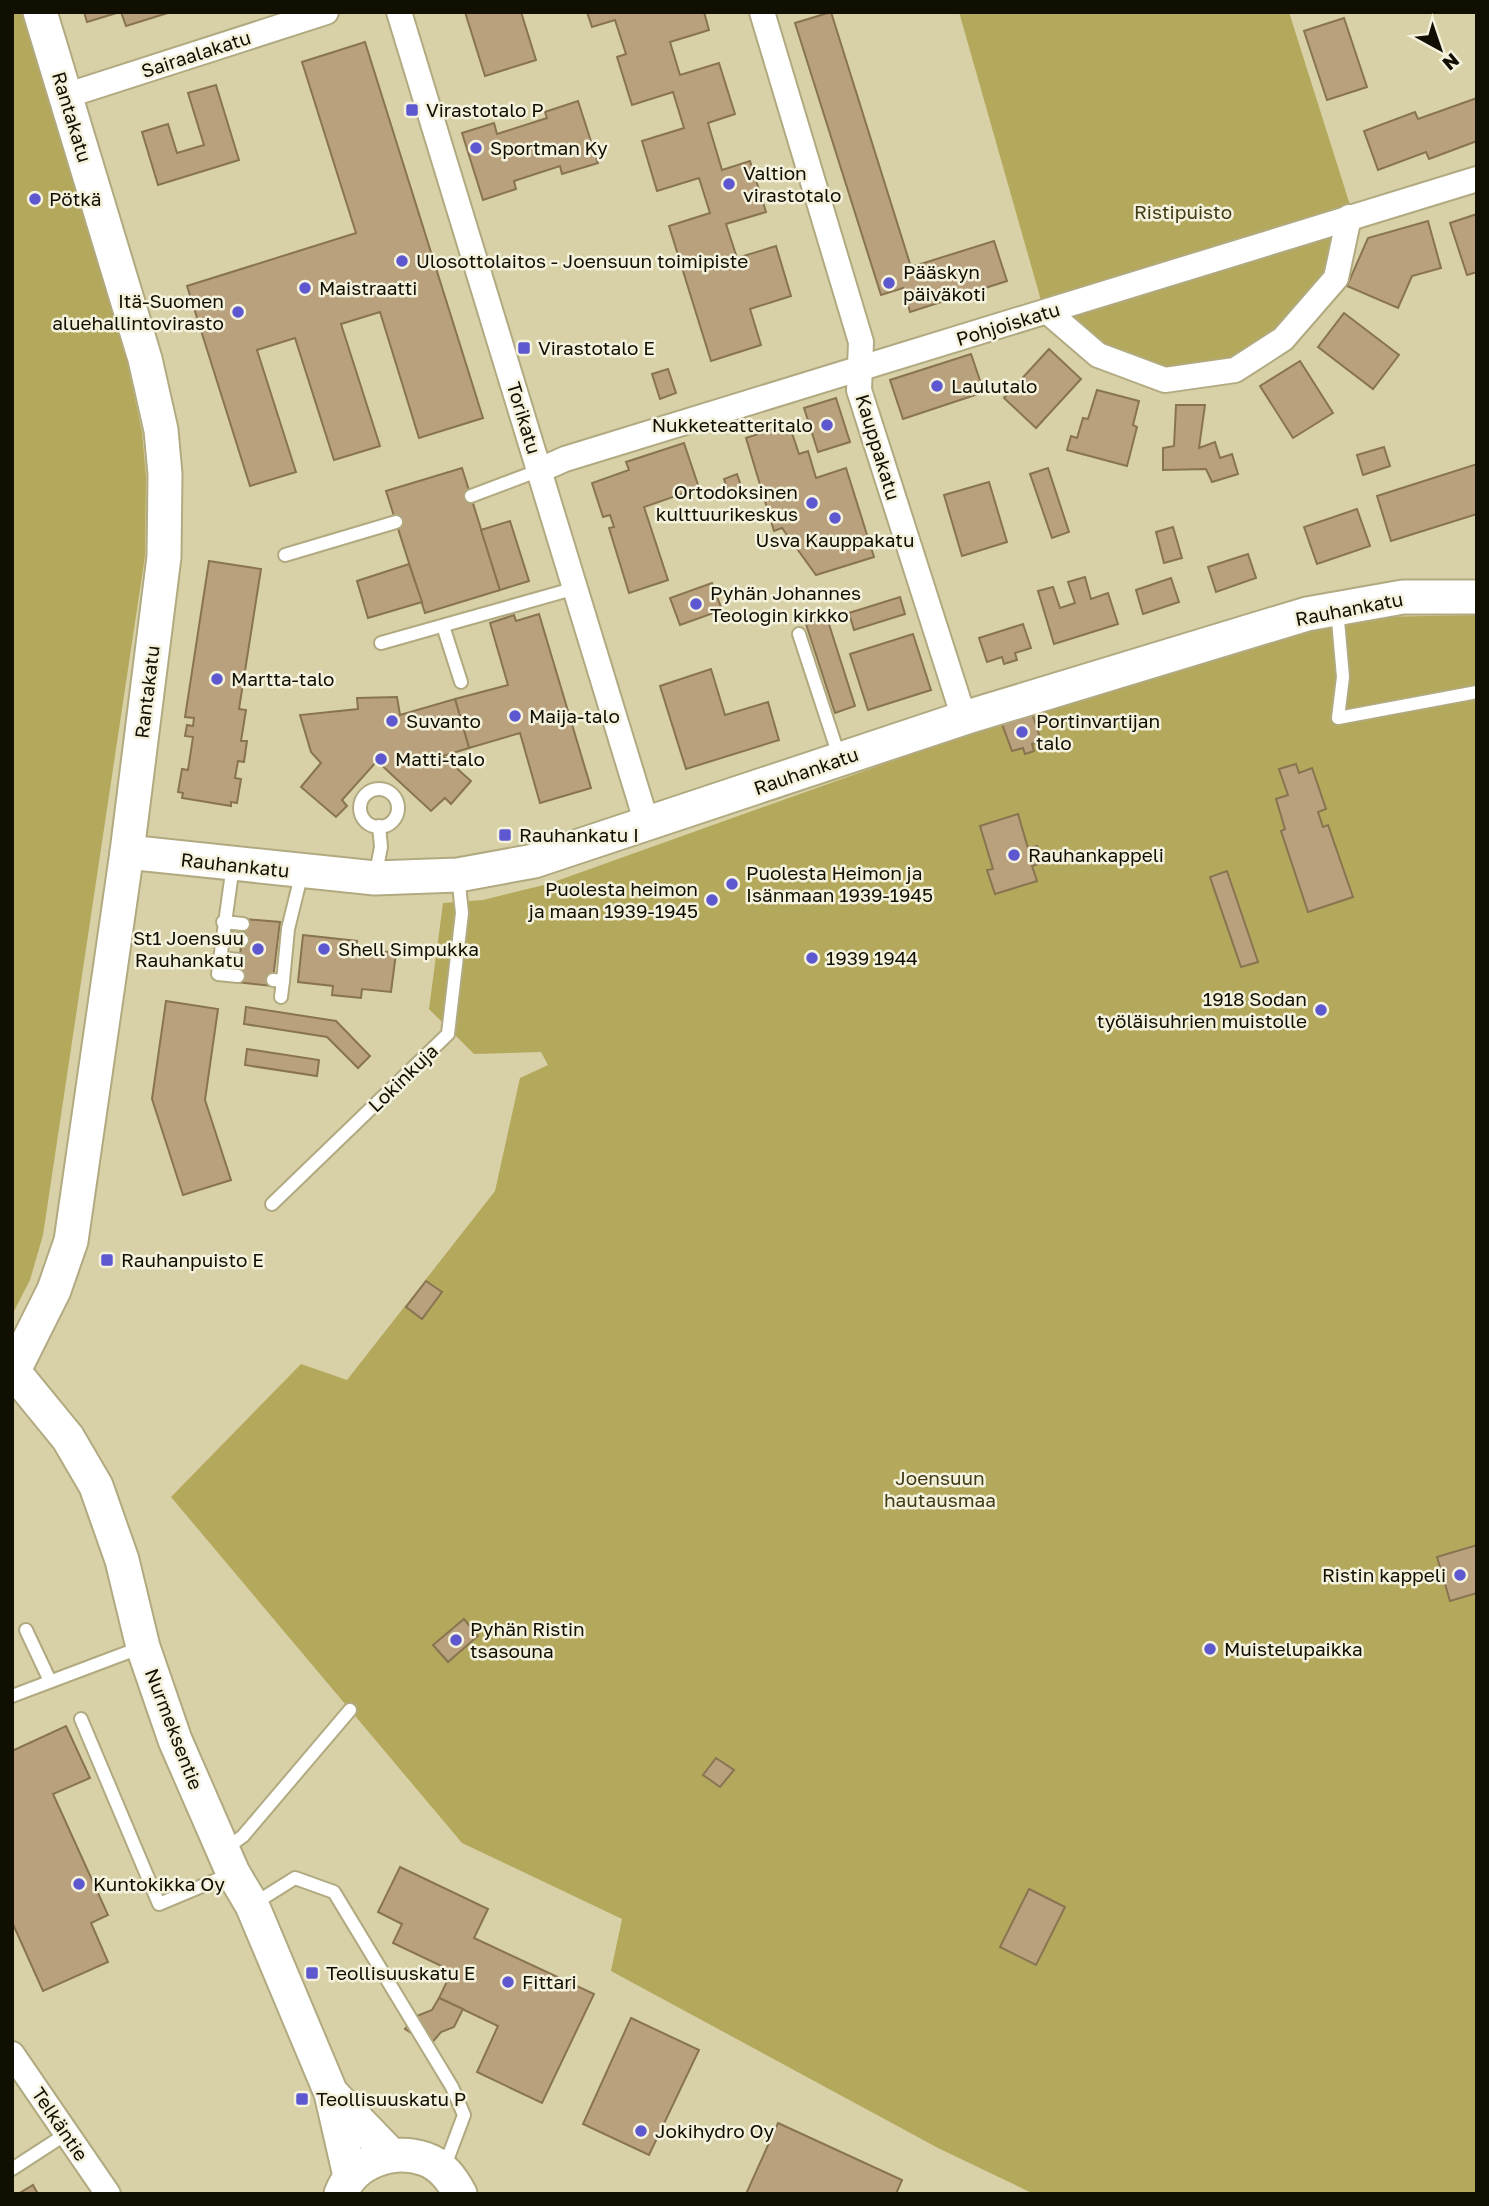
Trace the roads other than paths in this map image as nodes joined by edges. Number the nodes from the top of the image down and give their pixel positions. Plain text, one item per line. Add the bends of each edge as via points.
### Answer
1 (40, 12) edge
2 (326, 12) edge
3 (399, 12) edge
4 (762, 12) edge
5 (65, 96) junction
6 (1477, 179) edge
7 (1349, 217) junction
8 (1048, 312) junction
9 (861, 369) junction
10 (540, 470) junction
11 (471, 496) dead end
12 (396, 522) dead end
13 (285, 555) dead end
14 (576, 588) junction
15 (1477, 597) edge
16 (1337, 608) junction
17 (443, 626) junction
18 (799, 634) dead end
19 (381, 643) dead end
20 (461, 682) dead end
21 (1477, 692) edge
22 (964, 718) junction
23 (841, 760) junction
24 (647, 824) junction
25 (379, 826) dead end
26 (127, 852) junction
27 (233, 864) junction
28 (302, 872) junction
29 (458, 875) junction
30 (374, 878) junction
31 (223, 922) junction
32 (243, 924) dead end
33 (222, 938) junction
34 (242, 940) dead end
35 (220, 958) junction
36 (239, 960) dead end
37 (238, 976) dead end
38 (281, 997) dead end
39 (272, 1204) dead end
40 (13, 1373) edge
41 (26, 1630) dead end
42 (143, 1647) junction
43 (50, 1681) junction
44 (12, 1696) edge
45 (350, 1710) dead end
46 (81, 1719) dead end
47 (228, 1862) junction
48 (252, 1905) junction
49 (12, 2054) edge
50 (331, 2093) junction
51 (66, 2134) junction
52 (391, 2155) junction
53 (12, 2169) edge
54 (443, 2175) edge
55 (345, 2185) edge
56 (108, 2194) edge
57 (482, 2194) edge

1 - 5 street, Rantakatu
2 - 5 street, Sairaalakatu
3 - 10 street, Torikatu
4 - 9 street, Kauppakatu via 861,342
5 - 26 street, Rantakatu via 145,359 161,430 165,474 164,557
6 - 7 street, Pohjoiskatu
7 - 8 street, Pohjoiskatu
7 - 8 street via 1336,278 1283,339 1235,370 1165,380 1098,355
8 - 9 street, Pohjoiskatu
9 - 10 street, Pohjoiskatu
9 - 22 street, Kauppakatu via 859,390
10 - 11 lane
10 - 14 street, Torikatu
12 - 13 lane
14 - 17 lane
14 - 24 street, Torikatu
15 - 16 street, Rauhankatu via 1404,597
16 - 21 lane via 1343,677 1338,718
16 - 22 street, Rauhankatu
17 - 19 lane
17 - 20 lane
18 - 23 lane
22 - 23 street, Rauhankatu
23 - 24 street, Rauhankatu
24 - 29 street, Rauhankatu via 534,861
25 - 30 lane via 381,847
26 - 27 street, Rauhankatu
26 - 40 street, Rantakatu via 71,1241 54,1290
27 - 28 street, Rauhankatu
27 - 31 lane
28 - 30 street, Rauhankatu
28 - 38 lane via 284,929 278,980
29 - 30 street, Rauhankatu
29 - 39 lane, Lokinkuja via 462,913 448,1034
31 - 32 lane
31 - 33 lane
33 - 34 lane
33 - 35 lane
35 - 36 lane
35 - 37 lane via 218,974
40 - 42 street, Nurmeksentie via 68,1438 96,1486 122,1560
41 - 43 lane
42 - 43 lane
42 - 47 street, Nurmeksentie via 175,1740
43 - 44 lane
45 - 47 lane via 243,1836
46 - 47 lane via 159,1904
47 - 48 street, Nurmeksentie
48 - 50 street, Nurmeksentie
48 - 54 lane via 295,1878 334,1892 452,2087 464,2115
49 - 51 street, Telkäntie
50 - 52 street, Nurmeksentie
50 - 55 street, Nurmeksentie
51 - 53 lane
51 - 56 street, Telkäntie
52 - 54 street
52 - 55 street via 378,2158
54 - 57 street

